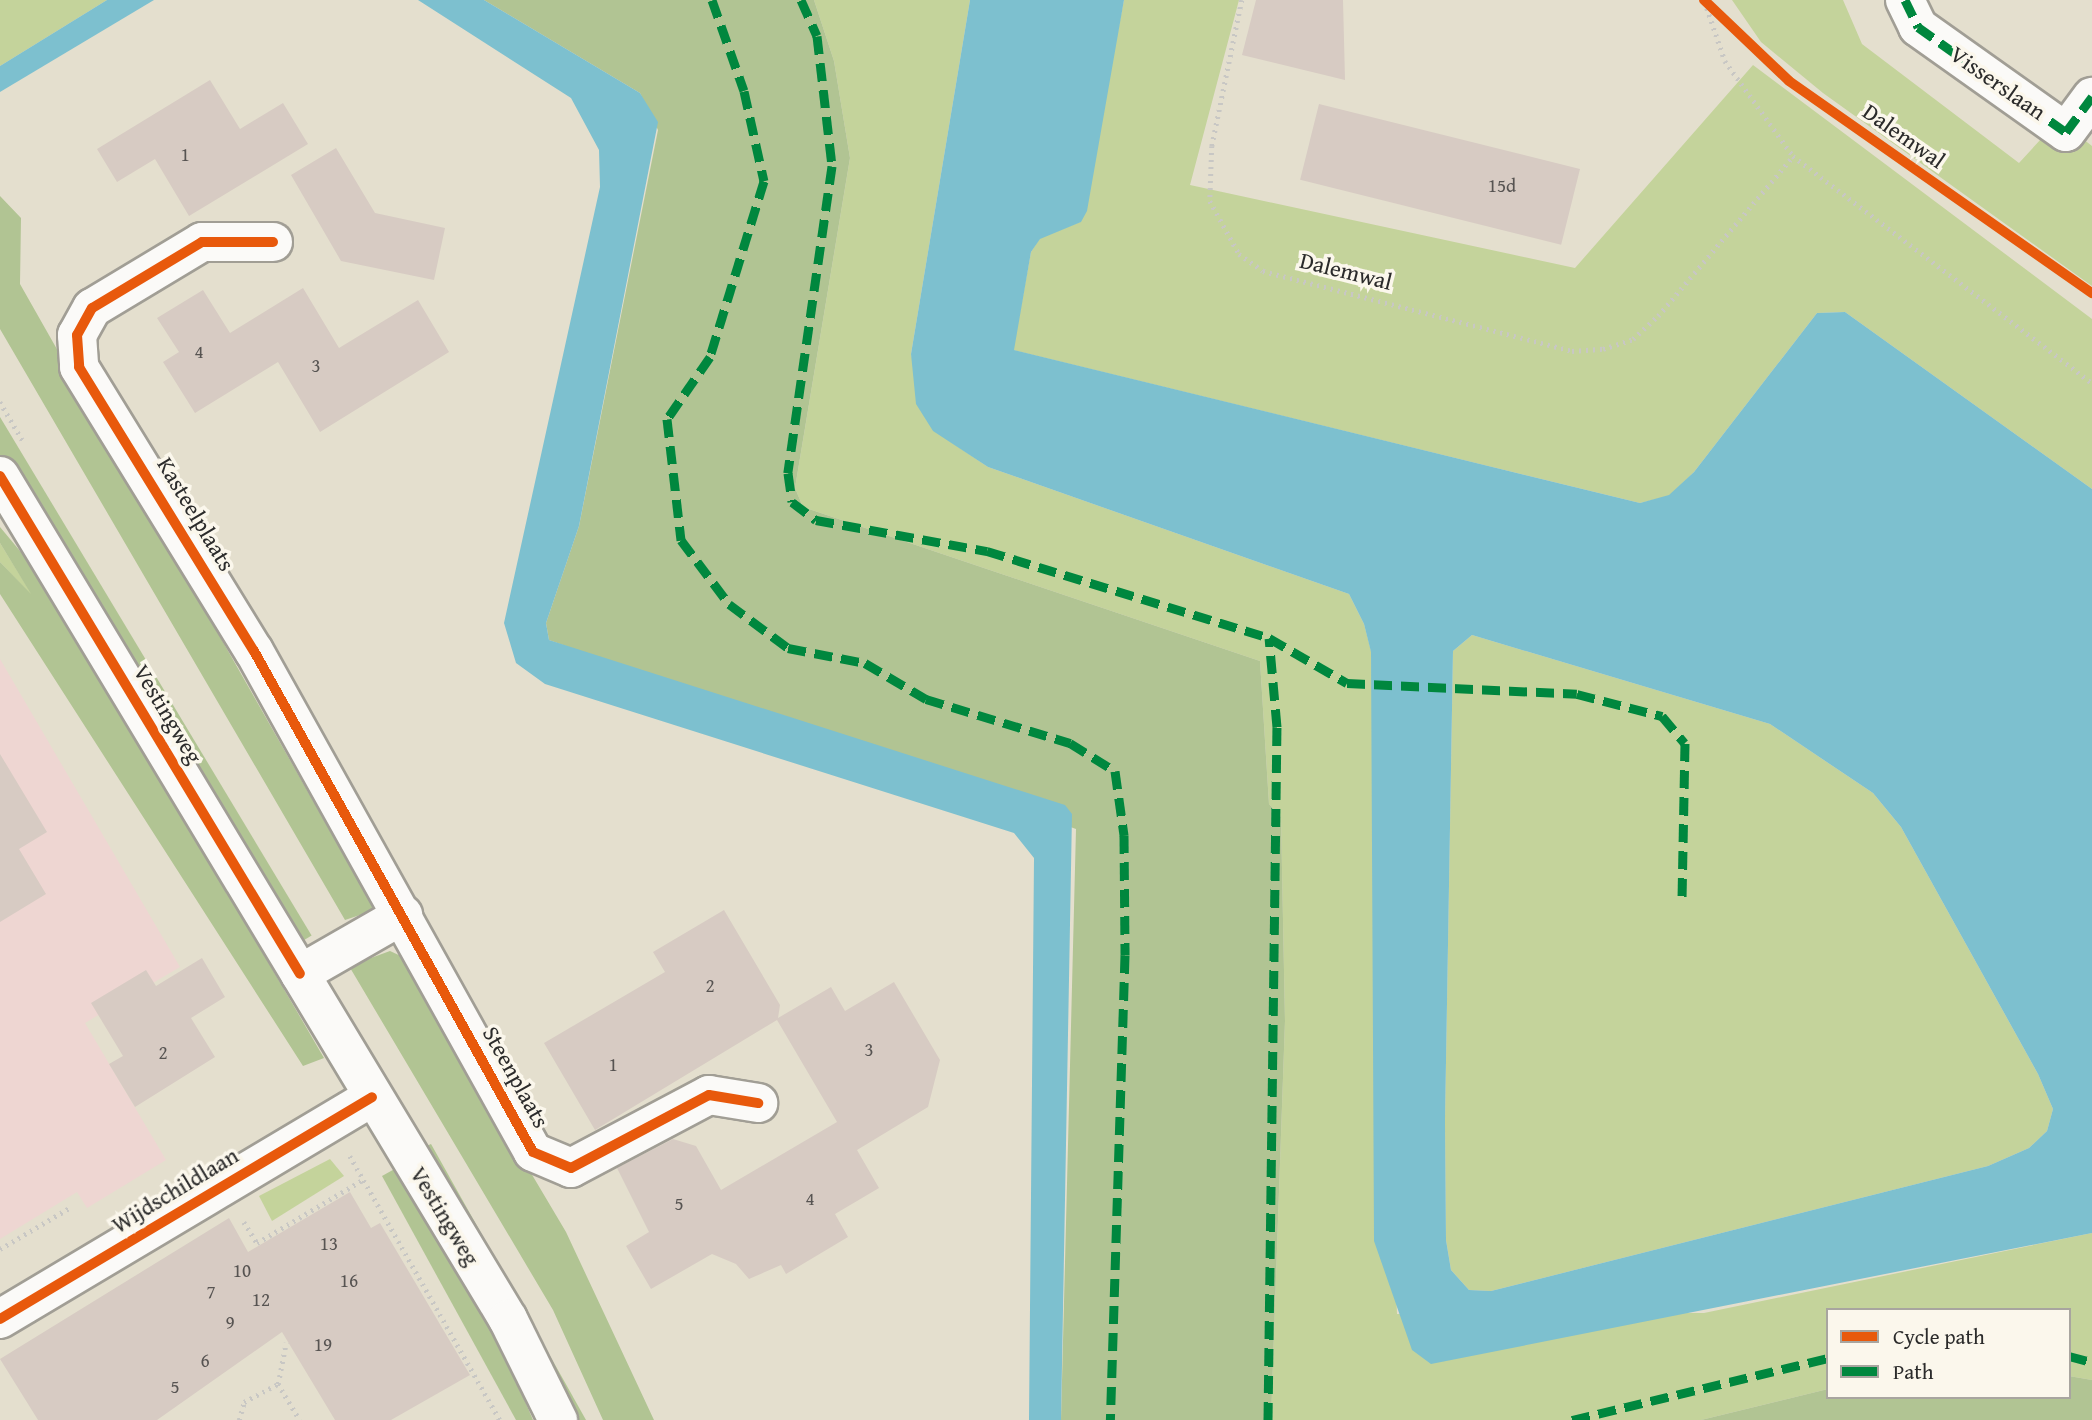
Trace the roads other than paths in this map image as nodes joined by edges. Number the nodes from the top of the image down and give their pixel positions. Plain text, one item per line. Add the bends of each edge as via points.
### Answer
1 (1905, 0) edge
2 (2092, 97) edge
3 (273, 242) dead end
4 (0, 476) edge
5 (403, 915) junction
6 (300, 974) junction
7 (372, 1097) junction
8 (758, 1103) dead end
9 (0, 1319) edge
10 (558, 1420) edge

1 - 2 street, Visserslaan via 1918,27 2066,132
3 - 5 street, Kasteelplaats via 202,242 92,308 75,351
4 - 6 street, Vestingweg
5 - 6 street
5 - 8 street, Steenplaats via 544,1161 585,1165 709,1095
6 - 7 street, Vestingweg
7 - 9 street, Wijdschildlaan
7 - 10 street, Vestingweg via 508,1319

